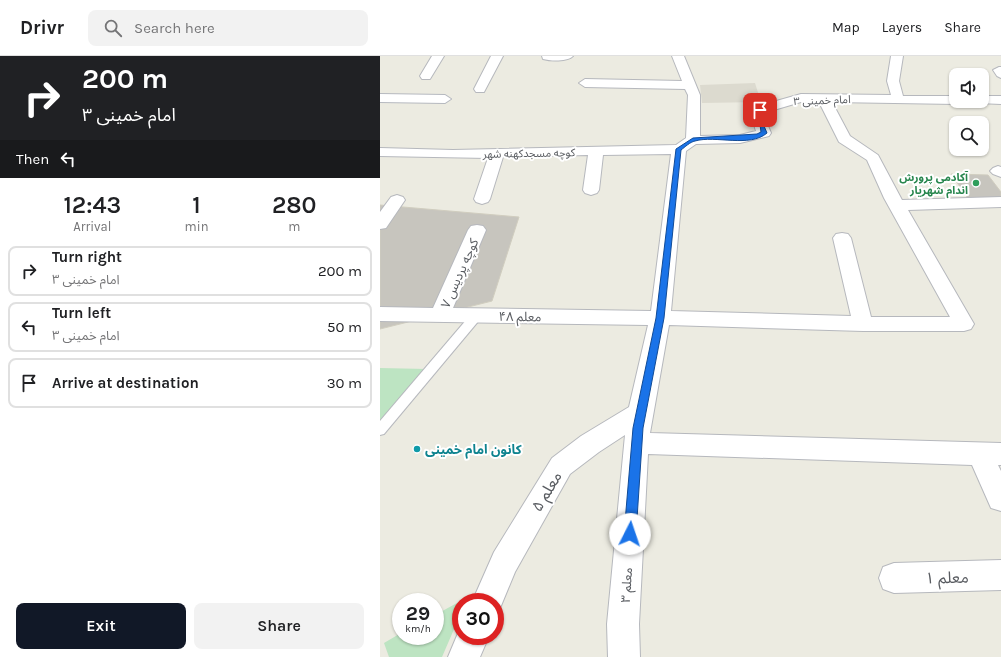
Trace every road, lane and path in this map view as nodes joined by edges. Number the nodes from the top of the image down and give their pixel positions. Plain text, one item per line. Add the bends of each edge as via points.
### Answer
1 (438, 56) edge
2 (497, 56) edge
3 (566, 56) edge
4 (678, 56) edge
5 (897, 56) edge
6 (547, 57) edge
7 (1001, 70) edge
8 (1001, 74) edge
9 (426, 76) dead end
10 (585, 83) dead end
11 (690, 85) junction
12 (480, 89) dead end
13 (380, 98) edge
14 (445, 99) dead end
15 (824, 99) junction
16 (898, 100) junction
17 (949, 100) edge
18 (989, 100) edge
19 (1001, 100) edge
20 (686, 144) junction
21 (380, 152) edge
22 (596, 152) junction
23 (497, 154) junction
24 (591, 190) dead end
25 (482, 199) dead end
26 (397, 200) dead end
27 (1001, 202) edge
28 (897, 205) junction
29 (380, 224) edge
30 (478, 230) dead end
31 (842, 238) dead end
32 (380, 314) edge
33 (440, 315) junction
34 (477, 316) junction
35 (660, 318) junction
36 (863, 324) junction
37 (640, 413) junction
38 (380, 430) edge
39 (636, 443) junction
40 (991, 454) edge
41 (1001, 499) edge
42 (1001, 575) edge
43 (894, 578) dead end
44 (491, 593) edge
45 (469, 645) edge
46 (464, 657) edge
47 (624, 657) edge

1 - 9 street
2 - 12 street
3 - 6 street
4 - 11 street, معلم ۳
5 - 16 street via 893,81
7 - 8 street
10 - 11 street
11 - 20 street, معلم ۳ via 694,95
13 - 14 street
15 - 16 street, امام خمینی ۳
15 - 20 street, امام خمینی ۳ via 801,98 760,110 764,133 759,136
15 - 28 street via 844,139 873,158
16 - 17 street, امام خمینی ۳
18 - 19 street
20 - 22 street, کوچه مسجدکهنه شهر
20 - 35 street, معلم ۳
21 - 23 street, کوچه مسجدکهنه شهر
22 - 23 street, کوچه مسجدکهنه شهر
22 - 24 street
23 - 25 street
26 - 29 street
27 - 28 street
28 - 36 street, معلم ۴۸ via 964,324
30 - 33 street, کوچه پردیس ۷
31 - 36 street
32 - 33 street, معلم ۴۸
33 - 34 street, معلم ۴۸
34 - 35 street, معلم ۴۸
34 - 38 lane
35 - 36 street, معلم ۴۸
35 - 37 street, معلم ۳
37 - 39 street, معلم ۳
37 - 44 street, معلم ۵ via 590,444 561,466 504,562
39 - 40 street
39 - 47 street, معلم ۳ via 623,624
40 - 41 street
42 - 43 street, معلم ۱
45 - 46 street

